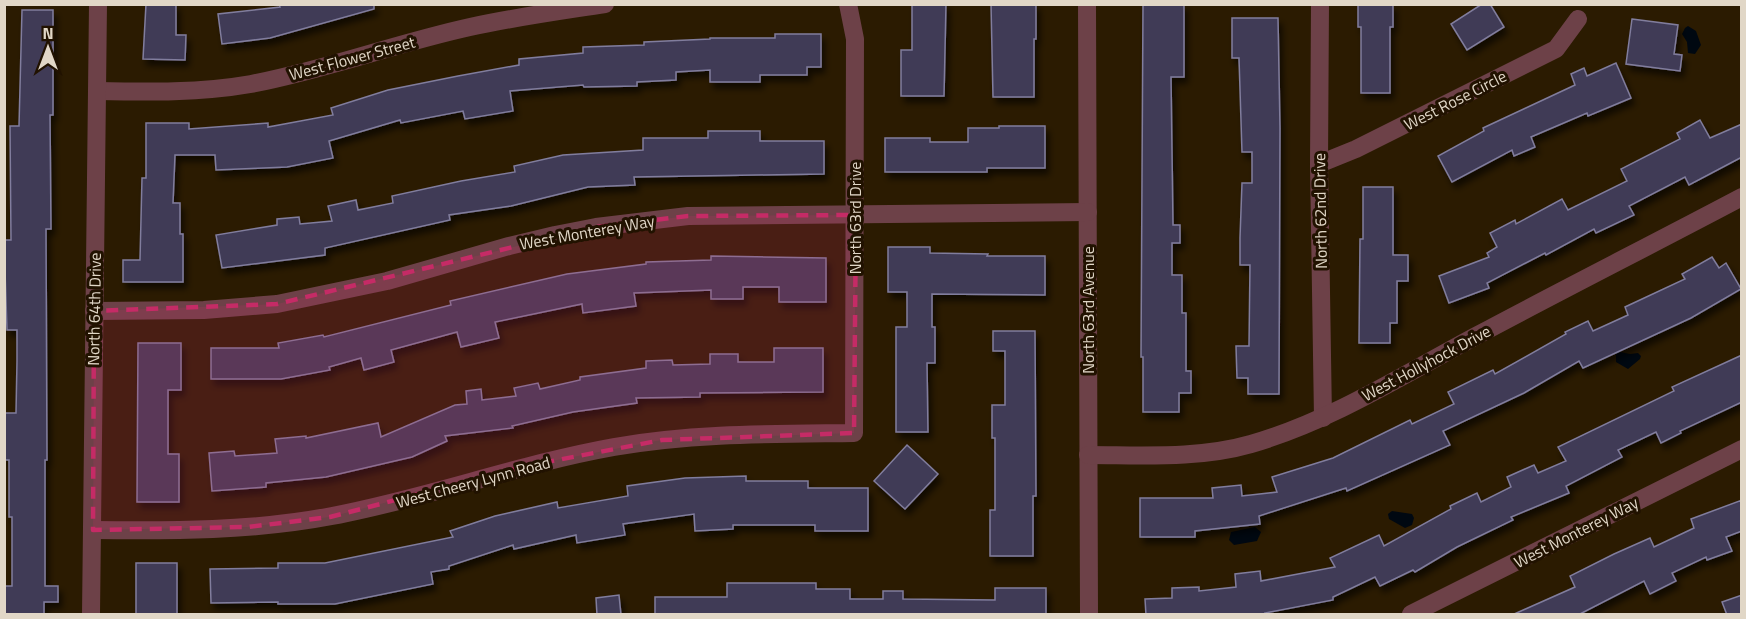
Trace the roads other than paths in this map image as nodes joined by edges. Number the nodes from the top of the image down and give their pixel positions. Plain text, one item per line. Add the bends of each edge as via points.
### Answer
1 (98, 4) edge
2 (605, 4) edge
3 (848, 4) edge
4 (1087, 4) edge
5 (1320, 4) edge
6 (1578, 19) dead end
7 (97, 91) junction
8 (1319, 164) junction
9 (1742, 197) edge
10 (1088, 212) junction
11 (856, 215) junction
12 (94, 311) junction
13 (1323, 418) junction
14 (854, 433) joint
15 (1742, 449) edge
16 (1088, 456) junction
17 (93, 530) junction
18 (91, 615) edge
19 (1089, 615) edge
20 (1411, 615) edge

1 - 7 street, North 64th Drive
2 - 7 street, West Flower Street via 472,26 250,84 166,92
3 - 11 street, North 63rd Drive via 855,39
4 - 10 street, North 63rd Avenue
5 - 8 street, North 62nd Drive
6 - 8 street, West Rose Circle via 1556,49
7 - 12 street, North 64th Drive
8 - 13 street, North 62nd Drive
9 - 13 street, West Hollyhock Drive
10 - 11 street, West Monterey Way
10 - 16 street, North 63rd Avenue
11 - 12 street, West Monterey Way via 688,216 596,227 508,246 378,283 277,304 204,310
11 - 14 street, North 63rd Drive
12 - 17 street, North 64th Drive
13 - 16 street, West Hollyhock Drive via 1249,445 1164,455
14 - 17 street, West Cheery Lynn Road via 663,440 531,465 447,490 330,517 248,527
15 - 20 street, West Monterey Way
16 - 19 street, North 63rd Avenue
17 - 18 street, North 64th Drive

